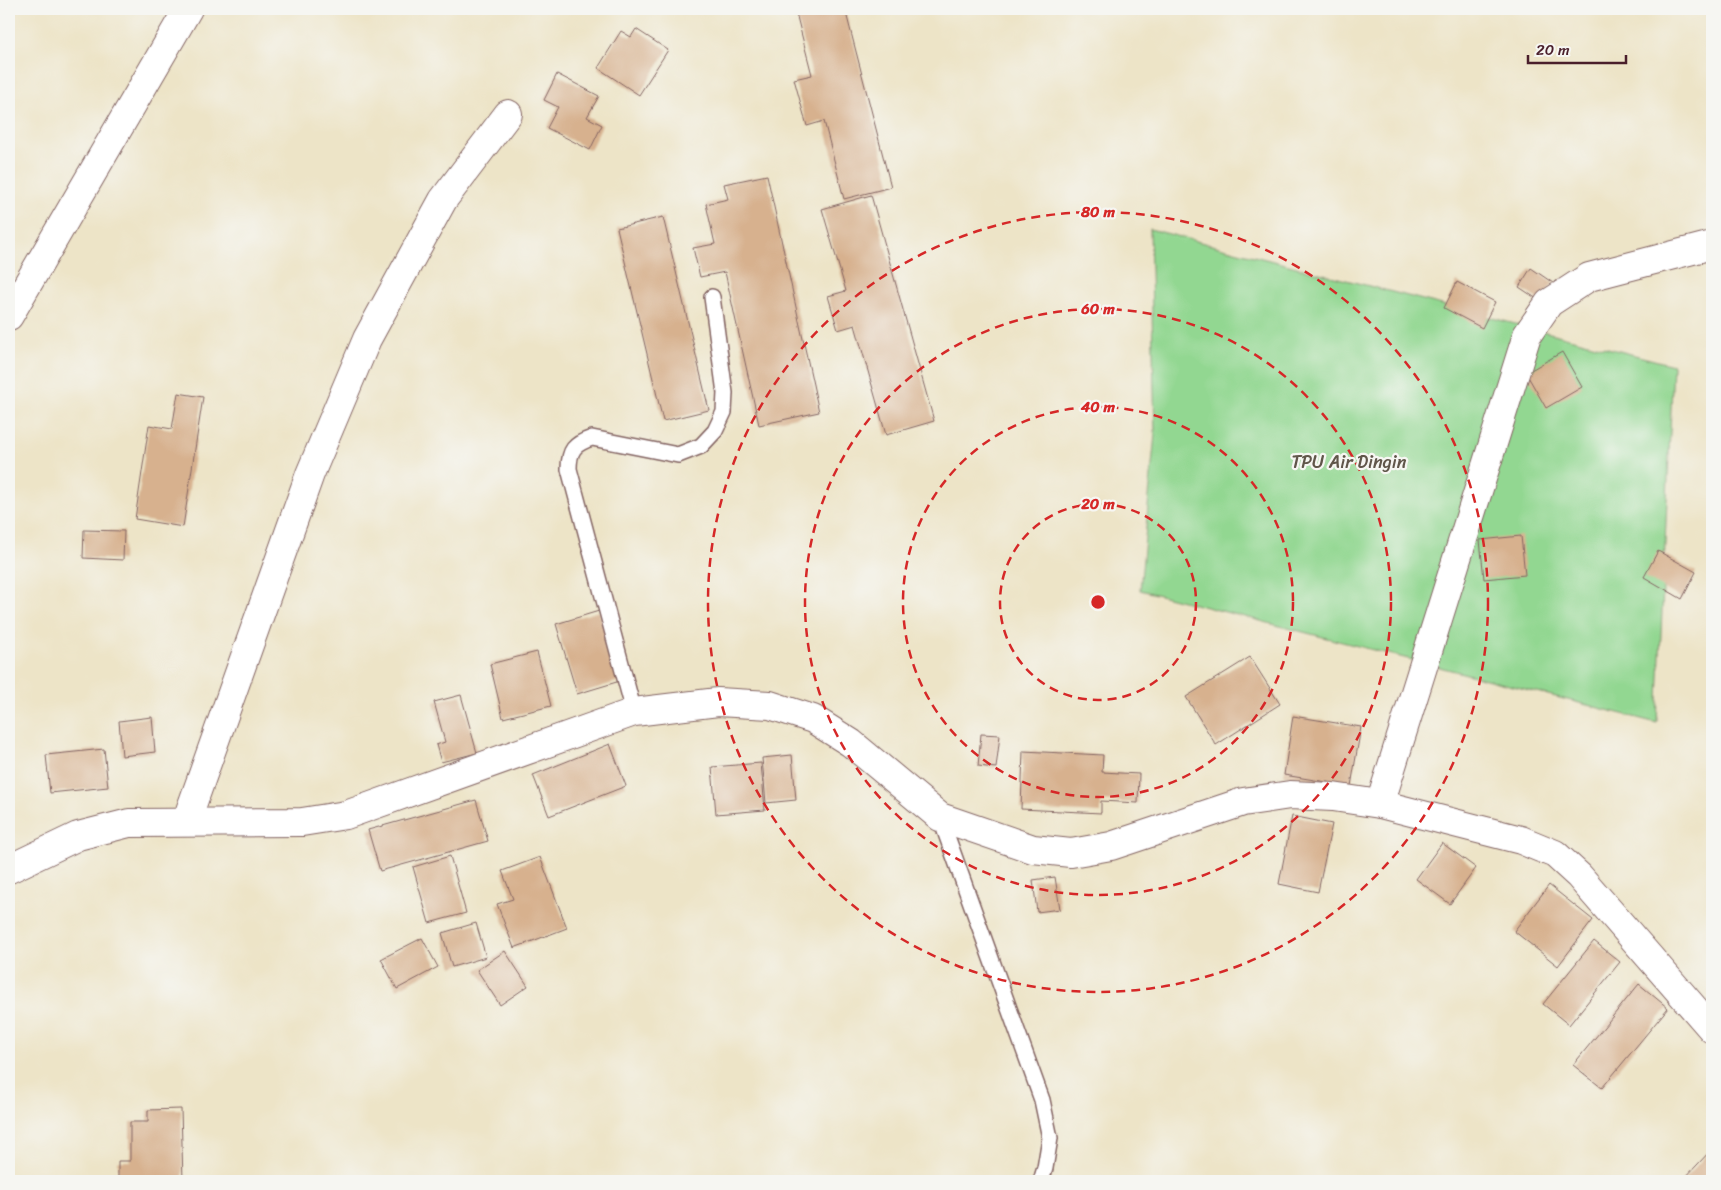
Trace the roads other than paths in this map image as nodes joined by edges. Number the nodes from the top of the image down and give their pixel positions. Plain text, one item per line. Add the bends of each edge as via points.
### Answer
1 (188, 9) edge
2 (508, 114) dead end
3 (1712, 245) edge
4 (712, 297) dead end
5 (9, 316) edge
6 (634, 712) junction
7 (1380, 804) junction
8 (940, 817) junction
9 (186, 822) junction
10 (9, 869) edge
11 (1712, 1029) edge
12 (1040, 1181) edge

1 - 5 street
2 - 9 street via 443,200 367,339 310,474
3 - 7 street via 1589,277 1549,302 1527,334
4 - 6 lane via 725,393 724,412 715,431 700,446 678,455 592,438 579,442 569,457 569,469
6 - 8 street via 718,702 770,705 813,719 851,743
6 - 9 street via 346,815 302,822
7 - 8 street via 1290,795 1243,802 1111,846 1071,854 1033,849
7 - 11 street via 1521,840 1555,854 1580,876
8 - 12 lane via 1042,1100 1050,1138
9 - 10 street via 129,823 78,836

